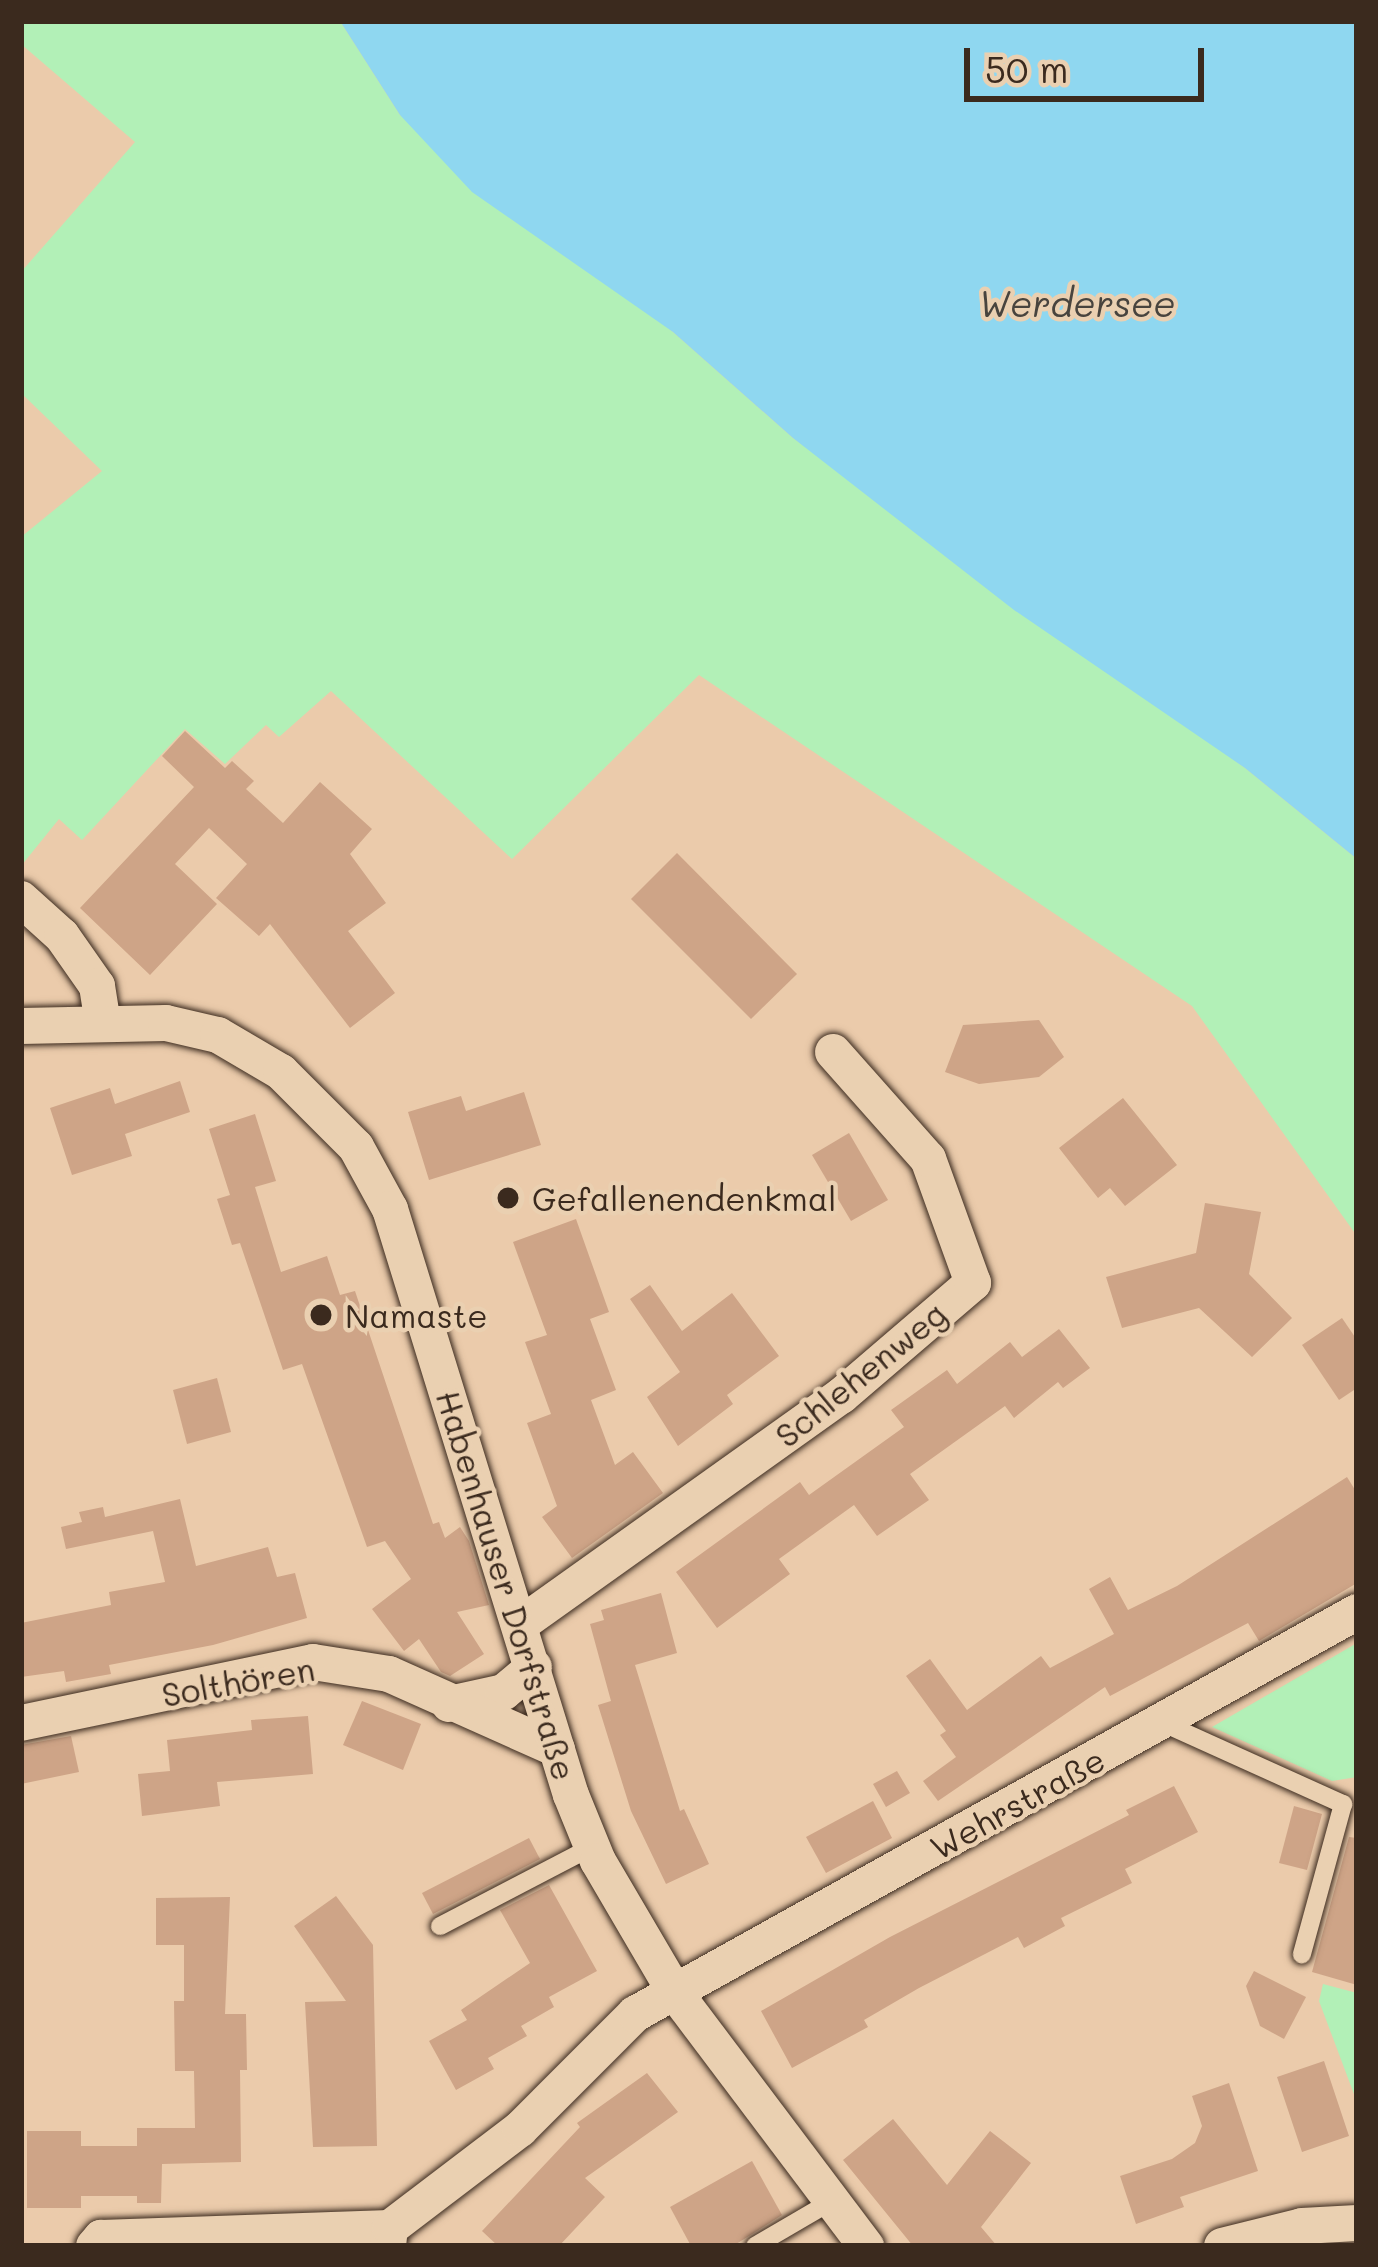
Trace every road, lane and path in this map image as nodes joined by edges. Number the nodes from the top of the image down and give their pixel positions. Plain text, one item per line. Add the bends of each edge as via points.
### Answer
1 (21, 899) edge
2 (103, 1022) junction
3 (21, 1025) edge
4 (833, 1052) dead end
5 (1357, 1612) edge
6 (521, 1624) junction
7 (534, 1667) junction
8 (449, 1704) junction
9 (1161, 1722) junction
10 (21, 1723) edge
11 (557, 1749) junction
12 (592, 1847) junction
13 (440, 1926) dead end
14 (1302, 1954) dead end
15 (676, 1994) junction
16 (832, 2201) junction
17 (1357, 2223) edge
18 (389, 2237) edge
19 (94, 2246) edge
20 (755, 2246) edge
21 (866, 2246) edge
22 (1222, 2246) edge

1 - 2 street via 62,936 97,986
2 - 3 street, Habenhauser Dorfstraße
2 - 6 street, Habenhauser Dorfstraße via 166,1023 218,1035 281,1072 356,1147 390,1209
4 - 6 street, Schlehenweg via 928,1159 974,1283 841,1396
5 - 9 street, Wehrstraße
6 - 7 street, Habenhauser Dorfstraße
7 - 8 street via 504,1692
7 - 11 street, Habenhauser Dorfstraße
8 - 10 street, Solthören via 389,1674 313,1662
8 - 11 street, Solthören
9 - 14 lane via 1343,1804
9 - 15 street, Wehrstraße
11 - 12 street, Habenhauser Dorfstraße
12 - 13 lane
12 - 15 street, Habenhauser Dorfstraße
15 - 16 street, Habenhauser Dorfstraße
15 - 18 street, Wehrstraße via 635,2014 520,2129
16 - 20 lane
16 - 21 street, Habenhauser Dorfstraße
17 - 22 street via 1302,2226
18 - 19 street via 101,2238

